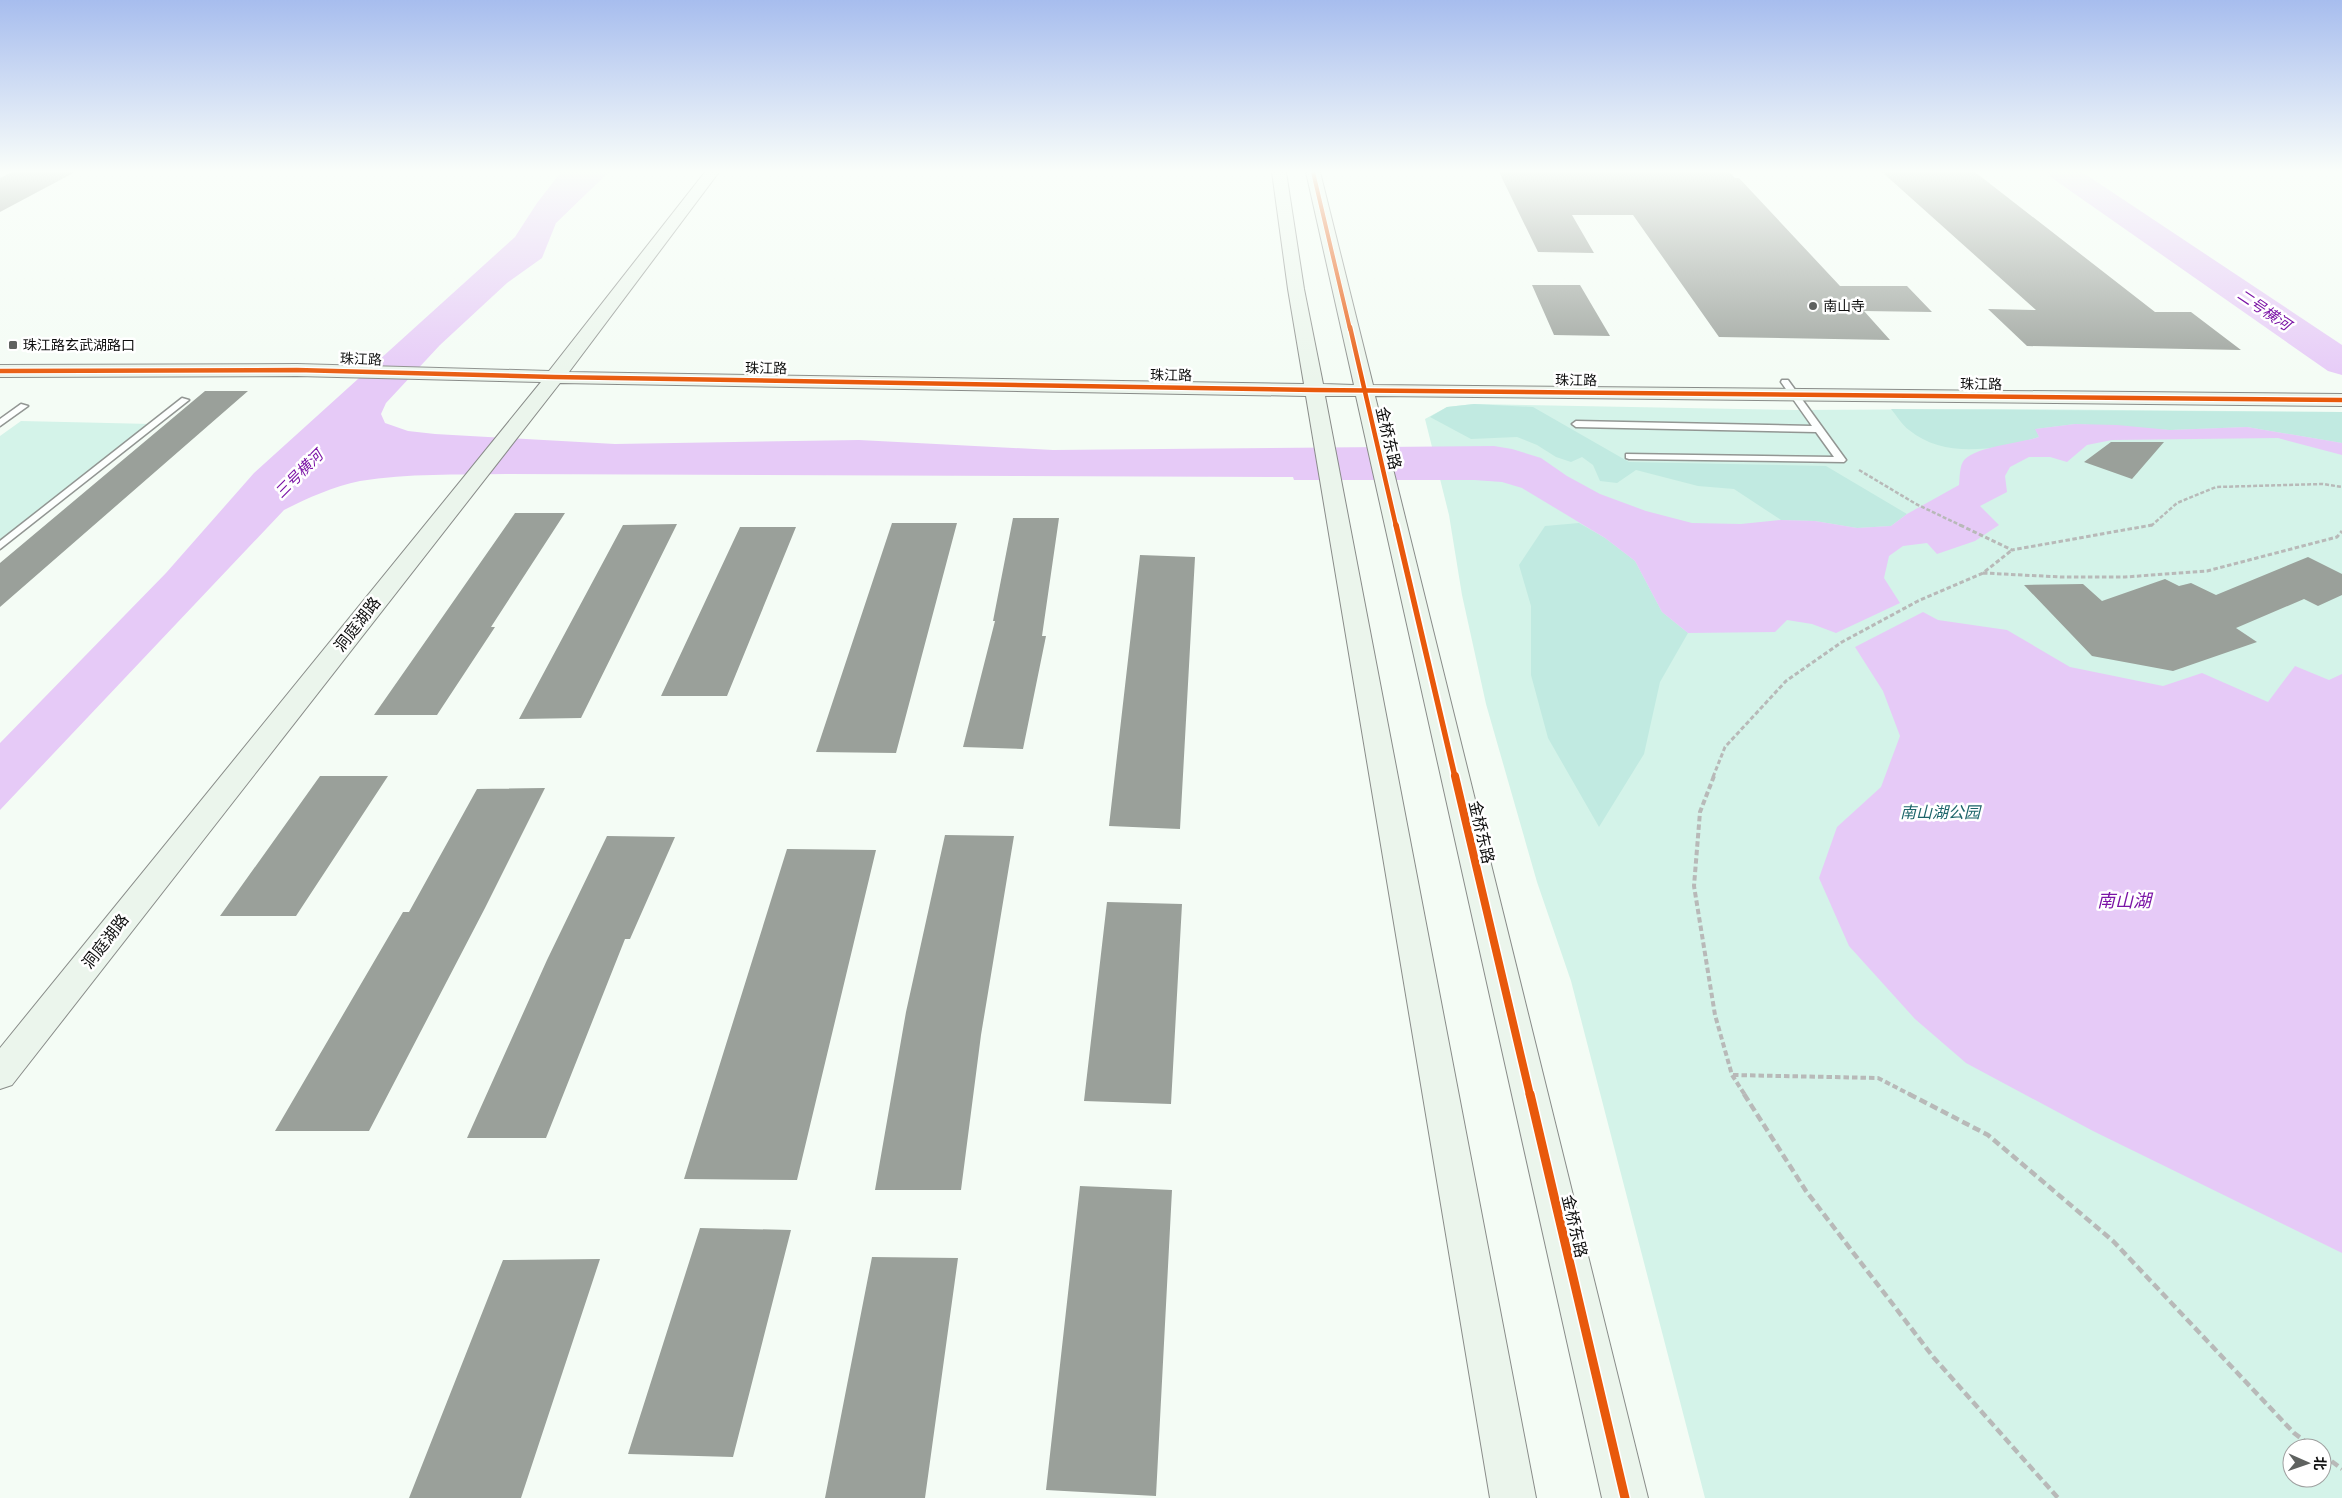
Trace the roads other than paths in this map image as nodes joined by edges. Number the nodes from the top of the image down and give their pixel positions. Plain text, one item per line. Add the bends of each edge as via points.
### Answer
1 (658, 242) edge
2 (1289, 242) edge
3 (1329, 242) edge
4 (0, 359) edge
5 (348, 366) junction
6 (559, 370) junction
7 (0, 371) edge
8 (1785, 382) junction
9 (1314, 384) junction
10 (1362, 384) junction
11 (2342, 387) edge
12 (185, 400) dead end
13 (2342, 400) edge
14 (24, 406) dead end
15 (0, 423) edge
16 (1576, 424) dead end
17 (1819, 429) junction
18 (1629, 456) dead end
19 (0, 546) edge
20 (0, 1074) edge
21 (1513, 1498) edge
22 (1625, 1498) edge

1 - 6 street, 洞庭湖路
2 - 9 street
3 - 10 street, 金桥东路
4 - 5 street, 珠江路
5 - 6 street, 珠江路
5 - 7 street, 珠江路
6 - 9 street, 珠江路
6 - 20 street, 洞庭湖路
8 - 10 street, 珠江路
8 - 11 street, 珠江路
8 - 17 lane
9 - 10 street, 珠江路
9 - 21 street
10 - 13 street, 珠江路
10 - 22 street, 金桥东路
12 - 19 lane
14 - 15 lane
16 - 17 lane
17 - 18 lane via 1841,460

